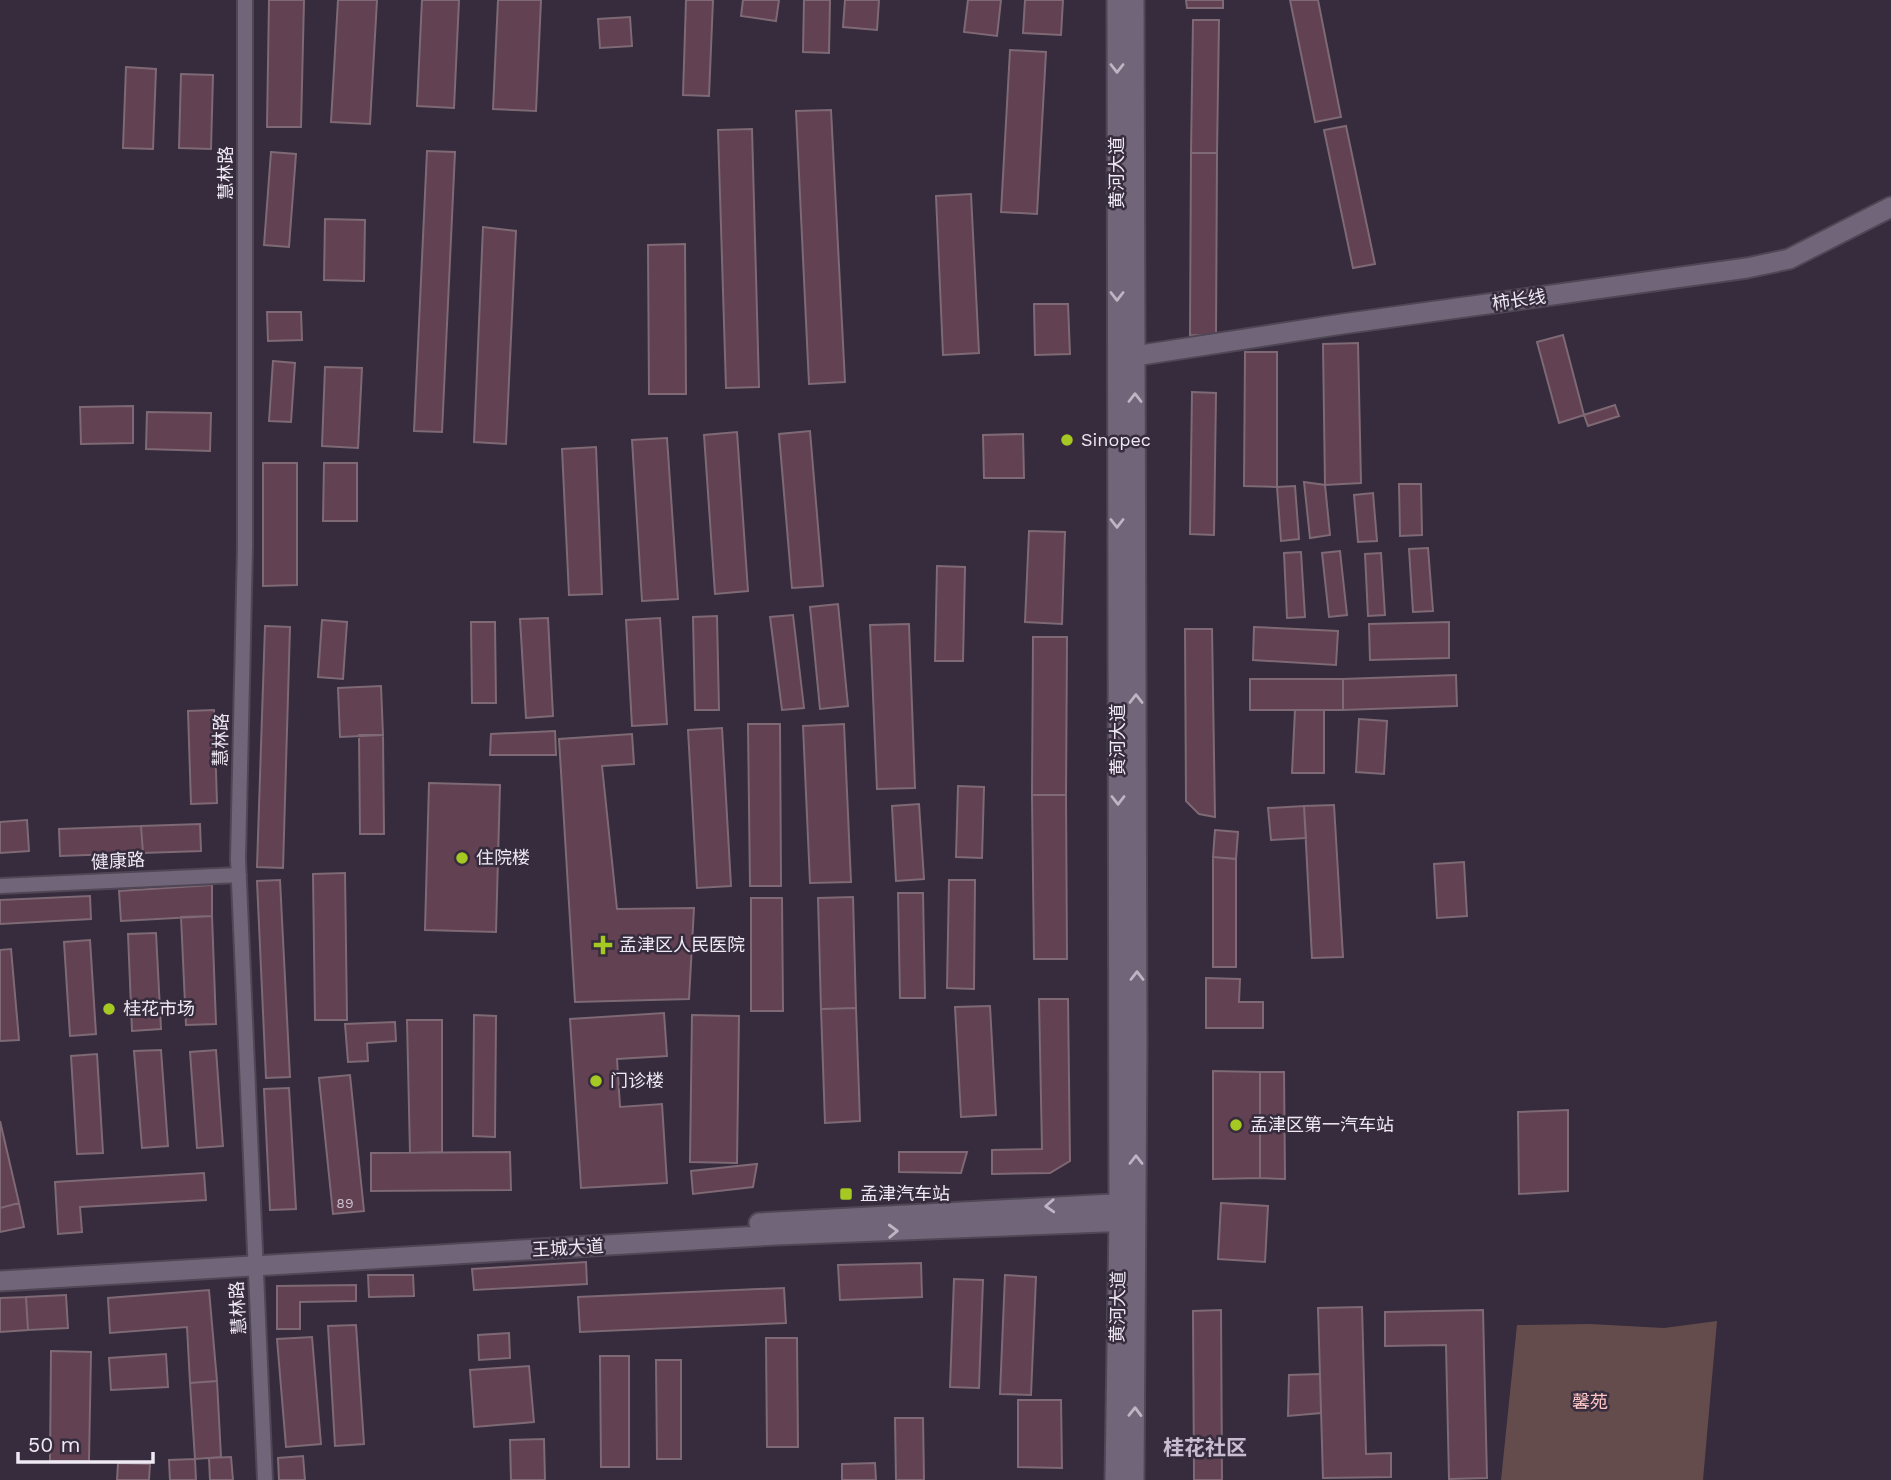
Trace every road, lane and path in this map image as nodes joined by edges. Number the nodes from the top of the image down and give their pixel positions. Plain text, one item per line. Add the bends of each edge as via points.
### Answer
1 (245, 0) edge
2 (1117, 0) edge
3 (1134, 0) edge
4 (1891, 207) edge
5 (1135, 356) junction
6 (239, 875) junction
7 (0, 886) edge
8 (1127, 1212) junction
9 (255, 1259) junction
10 (0, 1268) edge
11 (0, 1280) edge
12 (265, 1480) edge
13 (1115, 1480) edge
14 (1135, 1480) edge

1 - 6 street, 慧林路 via 245,547
2 -> 8 main road, 黄河大道
3 - 5 main road, 黄河大道
4 - 5 main road, 柿长线 via 1789,259 1747,268
8 -> 5 main road, 黄河大道
6 - 7 street, 健康路
6 - 9 street, 慧林路
8 - 9 main road, 王城大道
8 - 13 main road, 黄河大道
14 -> 8 main road, 黄河大道
9 - 10 main road, 王城大道
9 - 11 main road, 王城大道
9 - 12 street, 慧林路

